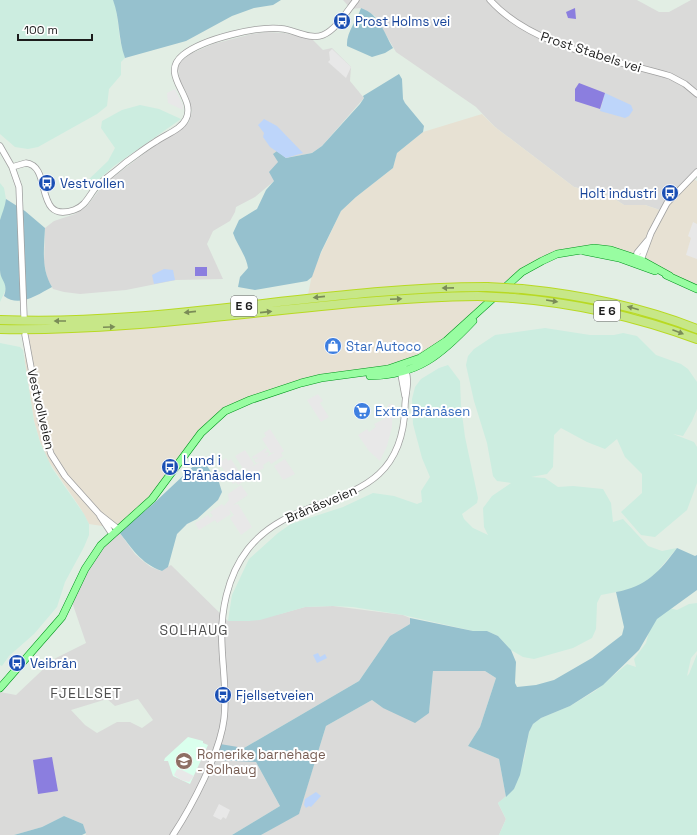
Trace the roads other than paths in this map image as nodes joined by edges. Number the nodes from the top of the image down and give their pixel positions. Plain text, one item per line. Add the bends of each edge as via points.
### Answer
1 (356, 0) edge
2 (490, 0) edge
3 (697, 94) edge
4 (0, 146) edge
5 (12, 167) junction
6 (697, 172) edge
7 (638, 260) junction
8 (697, 289) edge
9 (24, 316) dead end
10 (0, 320) edge
11 (0, 329) edge
12 (697, 329) edge
13 (25, 335) dead end
14 (697, 339) edge
15 (403, 370) junction
16 (115, 531) junction
17 (0, 688) edge
18 (173, 835) edge

1 - 5 street via 332,28 322,35 310,36 281,29 258,30 212,41 183,55 176,64 175,75 188,106 185,121 107,178 85,204 78,208 62,211 53,208 46,198 41,176 36,168 26,163
2 - 3 street, Prost Stabels vei via 514,22 539,36 568,47 670,76
4 - 5 street
5 - 9 street via 19,194
6 - 7 street via 670,200 657,219
7 - 8 main road via 661,269
7 - 15 main road via 583,251 557,254 534,265 513,280 430,352
12 -> 10 highway, E 6, bridge via 624,306 554,292 487,287 383,291 127,318 67,321
11 -> 14 highway, E 6, bridge via 129,326 388,300 478,296 543,300 587,307 627,316
13 - 16 street, Vestvollveien via 41,422 51,454 65,476
15 - 16 main road via 380,376 360,374 321,378 286,387 221,414 198,437 156,494
15 - 18 street, Brånåsveien via 405,396 401,437 392,456 378,475 353,492 276,524 255,541 238,564 229,587 223,616 222,646 226,698 222,732 210,765
16 - 17 main road via 88,564 62,617

